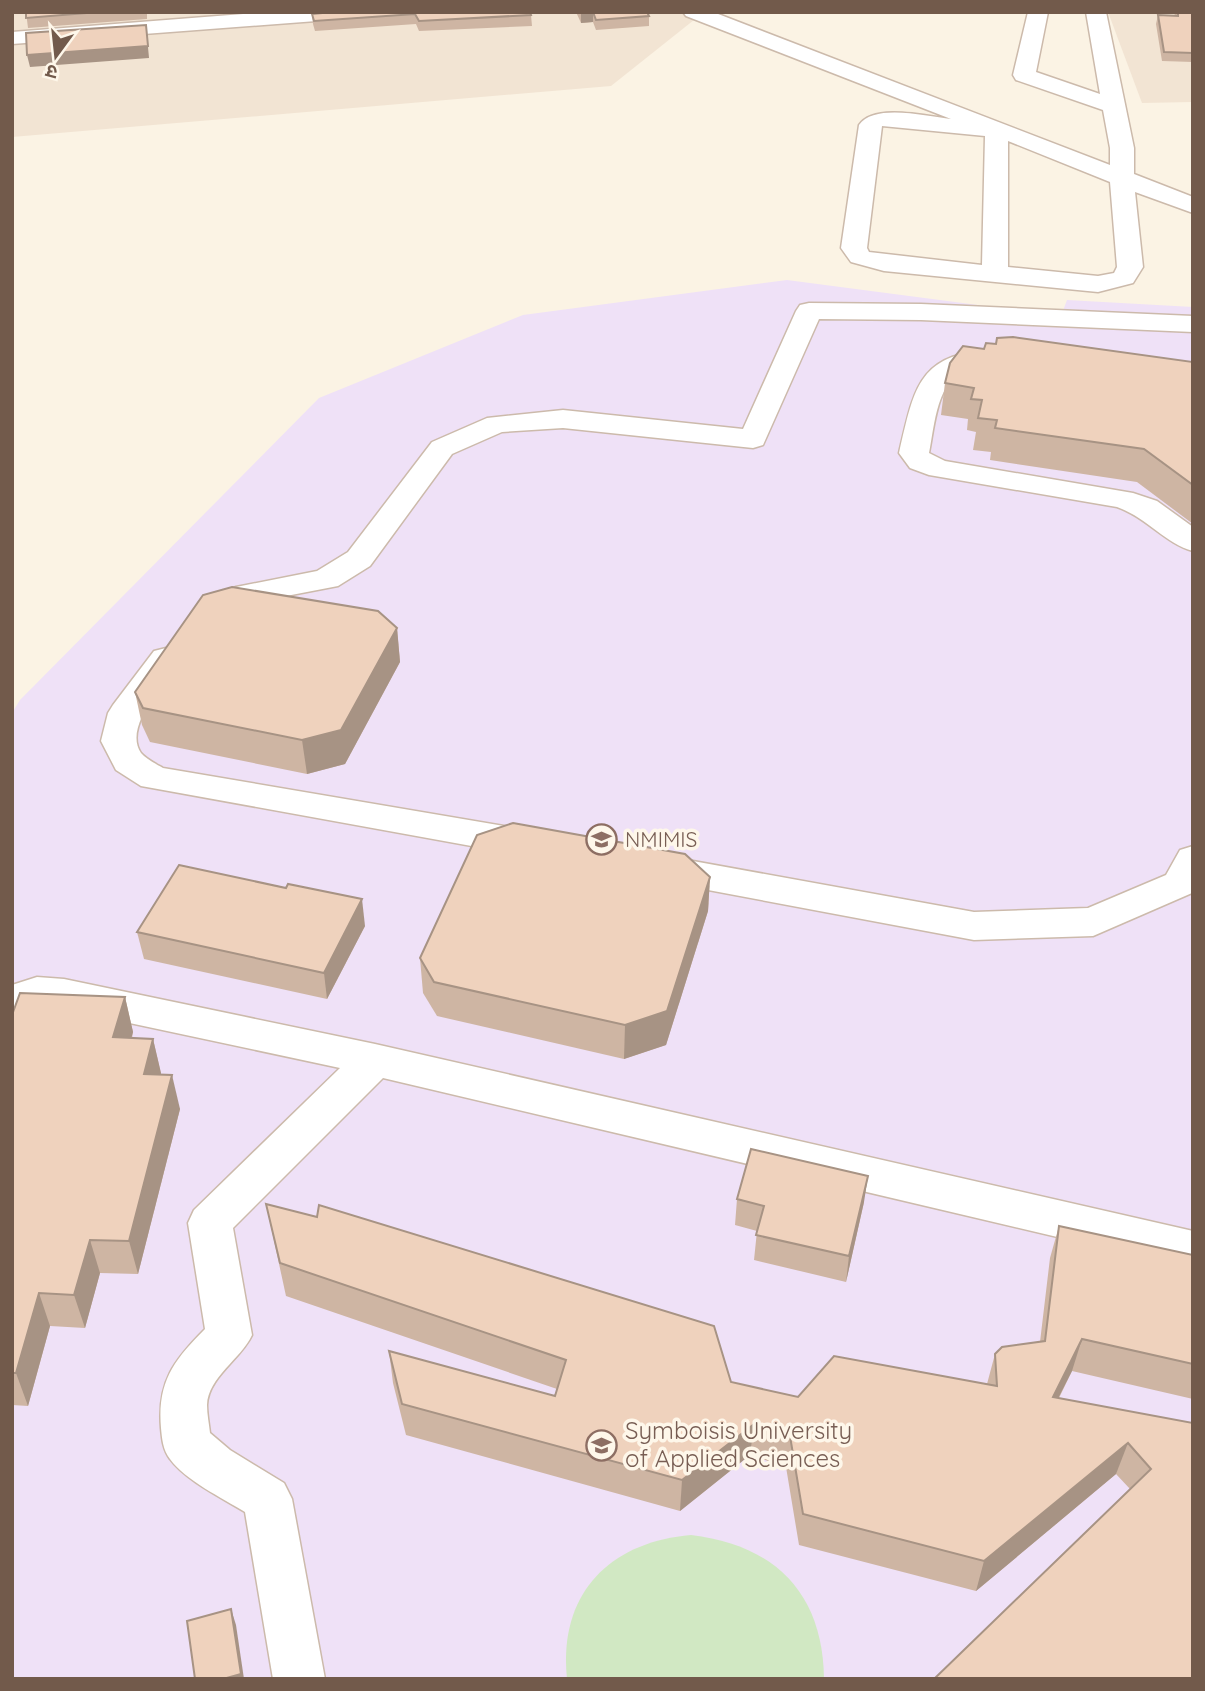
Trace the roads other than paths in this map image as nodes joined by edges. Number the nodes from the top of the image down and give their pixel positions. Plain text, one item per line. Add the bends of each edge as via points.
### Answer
1 (356, 12) edge
2 (693, 12) edge
3 (1038, 12) edge
4 (1096, 12) edge
5 (245, 16) edge
6 (12, 38) edge
7 (1114, 106) junction
8 (997, 130) junction
9 (1122, 178) junction
10 (1193, 206) edge
11 (995, 274) junction
12 (1193, 324) edge
13 (1022, 360) edge
14 (1193, 542) edge
15 (551, 848) edge
16 (1193, 859) edge
17 (633, 863) edge
18 (12, 1000) edge
19 (375, 1060) junction
20 (1193, 1250) edge
21 (299, 1679) edge

1 - 5 street
2 - 8 street
3 - 7 street via 1024,75
4 - 7 street
5 - 6 street
7 - 9 street
8 - 9 street
8 - 11 street
8 - 11 street via 875,120 870,125 854,248 860,257 884,264
9 - 10 street
9 - 11 street via 1130,267 1124,278 1098,284
12 - 15 street via 808,311 752,439 563,419 497,424 442,448 359,559 338,573 219,602 196,619 125,713 118,741 128,762 154,778
13 - 14 street via 983,357 945,369 929,391 914,453 920,462 1122,499 1146,507
16 - 17 street via 1179,884 1093,922 974,926
18 - 19 street via 37,992 64,994
19 - 20 street
19 - 21 street via 210,1223 229,1335 193,1373 183,1403 187,1444 267,1499

